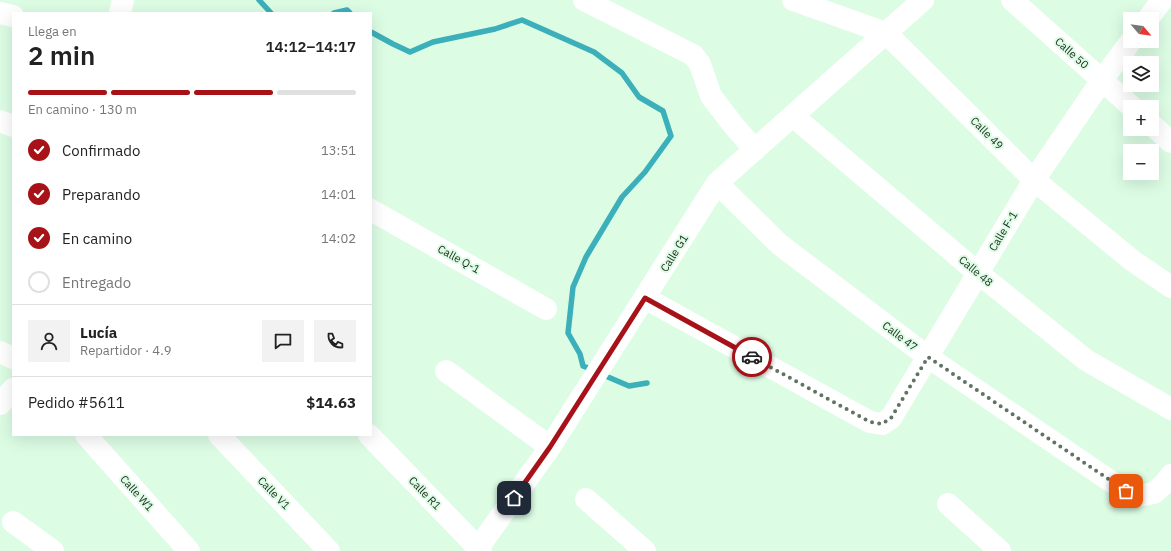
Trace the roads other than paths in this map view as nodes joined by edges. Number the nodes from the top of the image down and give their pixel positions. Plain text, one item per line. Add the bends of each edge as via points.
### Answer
1 (123, 0) edge
2 (584, 0) edge
3 (793, 0) edge
4 (923, 0) edge
5 (1012, 0) edge
6 (1162, 0) edge
7 (120, 12) edge
8 (1153, 12) edge
9 (0, 13) edge
10 (12, 16) edge
11 (886, 33) junction
12 (1126, 48) edge
13 (1102, 80) junction
14 (1124, 100) edge
15 (793, 116) junction
16 (0, 121) edge
17 (12, 126) edge
18 (1159, 131) edge
19 (1171, 142) edge
20 (755, 150) junction
21 (1034, 180) junction
22 (718, 183) junction
23 (372, 211) edge
24 (978, 274) junction
25 (1171, 287) edge
26 (645, 298) junction
27 (546, 309) dead end
28 (0, 352) edge
29 (928, 357) junction
30 (12, 358) edge
31 (446, 371) dead end
32 (12, 390) edge
33 (0, 404) edge
34 (1171, 408) edge
35 (87, 436) edge
36 (220, 436) edge
37 (370, 436) edge
38 (550, 447) junction
39 (1171, 475) edge
40 (586, 499) dead end
41 (948, 504) dead end
42 (14, 522) dead end
43 (478, 550) edge
44 (53, 551) edge
45 (189, 551) edge
46 (329, 551) edge
47 (645, 551) edge
48 (1000, 551) edge

1 - 7 street
2 - 20 street via 693,55 700,64 711,96
3 - 11 street, Calle 49
4 - 11 street, Calle G1
5 - 13 street, Calle 50
6 - 8 street
9 - 10 street
11 - 15 street, Calle G1
11 - 21 street, Calle 49
12 - 13 street, Calle F-1
13 - 14 street, Calle 50
13 - 21 street, Calle F-1
15 - 20 street, Calle G1
15 - 24 street, Calle 48
16 - 17 street
18 - 19 street
20 - 22 street, Calle G1
21 - 24 street, Calle F-1
21 - 25 street, Calle 49 via 1133,261
22 - 26 street, Calle G1
22 - 29 street, Calle 47 via 779,244
23 - 27 street, Calle Q-1
24 - 29 street, Calle F-1
24 - 34 street, Calle 48 via 1086,360
26 - 29 street, Calle F-1 via 870,422 882,424 891,418
26 - 38 street, Calle G1
28 - 30 street
29 - 39 street, Calle 47 via 1126,491 1138,496 1154,493
31 - 38 street
32 - 33 street
35 - 45 street, Calle W1
36 - 46 street, Calle V1
37 - 43 street, Calle R1
38 - 43 street, Calle G1
40 - 47 street
41 - 48 street
42 - 44 street

